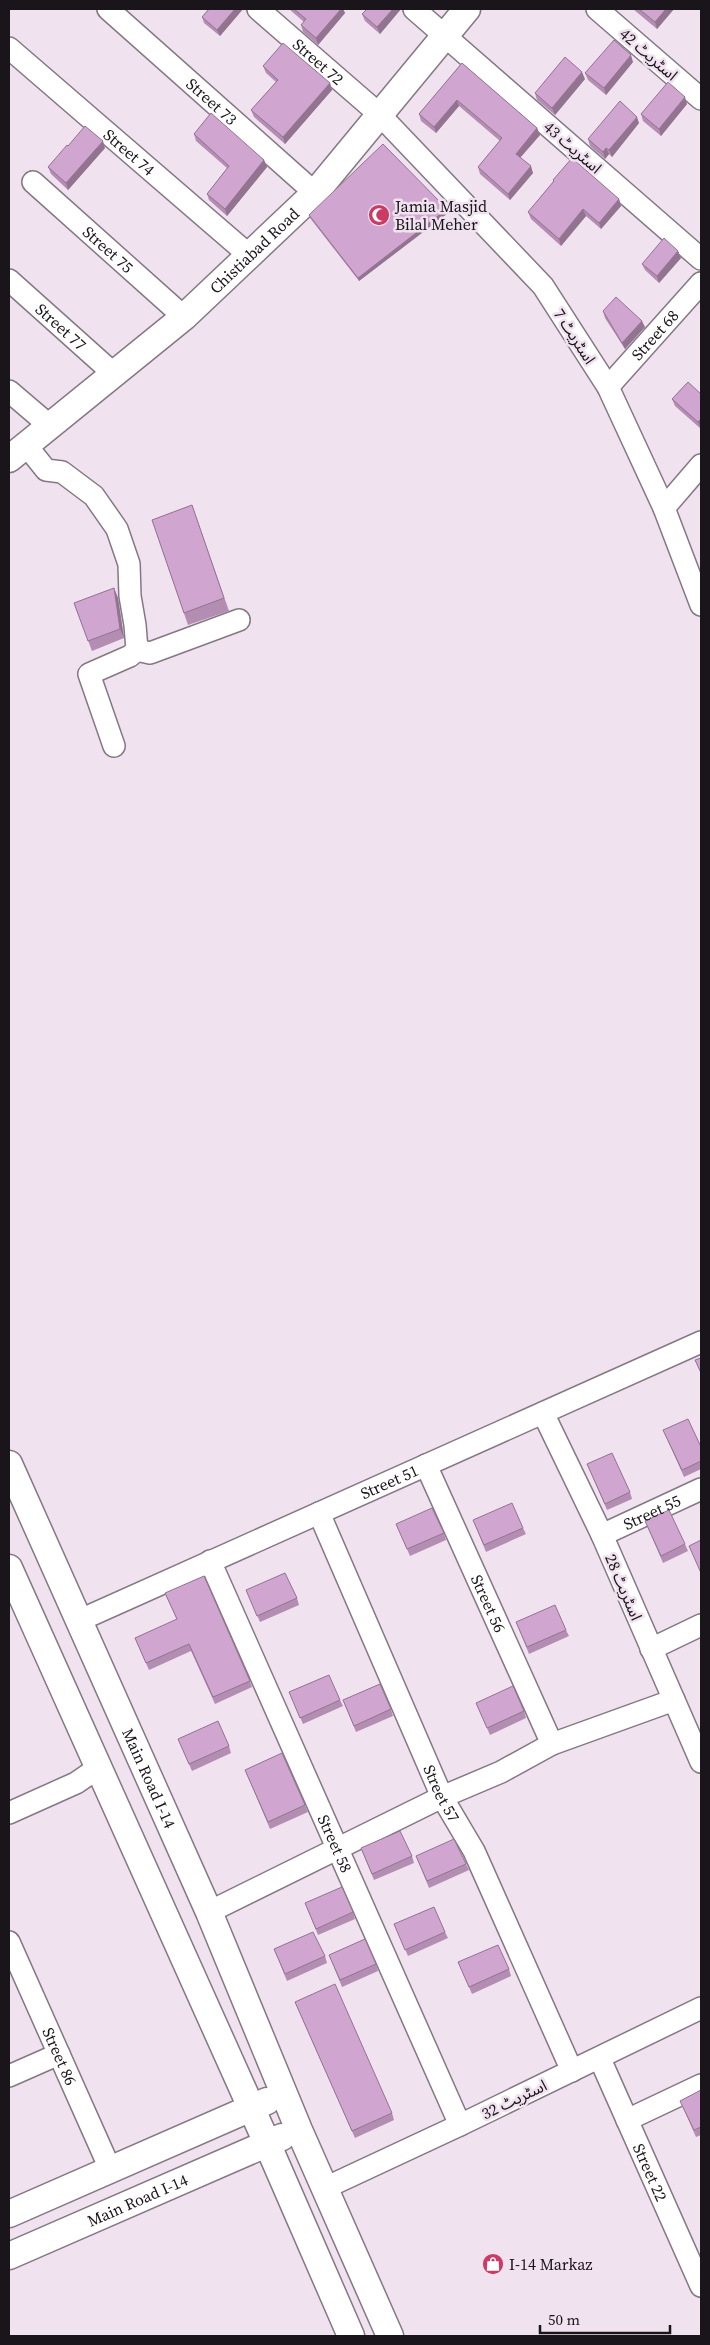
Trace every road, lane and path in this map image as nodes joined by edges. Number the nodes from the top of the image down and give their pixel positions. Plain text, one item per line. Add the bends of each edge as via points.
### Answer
1 (108, 9) edge
2 (258, 9) edge
3 (414, 9) edge
4 (467, 9) edge
5 (597, 9) edge
6 (445, 35) junction
7 (10, 52) edge
8 (701, 99) edge
9 (379, 114) junction
10 (33, 182) dead end
11 (316, 193) junction
12 (250, 256) junction
13 (701, 259) edge
14 (9, 280) edge
15 (701, 283) edge
16 (184, 317) junction
17 (114, 374) junction
18 (608, 387) junction
19 (9, 391) edge
20 (50, 426) junction
21 (18, 452) edge
22 (701, 465) edge
23 (664, 508) junction
24 (701, 605) edge
25 (239, 620) dead end
26 (137, 650) junction
27 (114, 746) dead end
28 (701, 1342) edge
29 (543, 1413) junction
30 (9, 1464) edge
31 (426, 1465) junction
32 (701, 1489) edge
33 (319, 1513) junction
34 (602, 1535) junction
35 (210, 1561) junction
36 (9, 1568) edge
37 (701, 1626) edge
38 (82, 1629) junction
39 (651, 1649) junction
40 (48, 1655) junction
41 (674, 1700) junction
42 (552, 1744) junction
43 (701, 1762) edge
44 (98, 1768) junction
45 (442, 1797) junction
46 (9, 1813) edge
47 (338, 1850) junction
48 (208, 1912) junction
49 (9, 1943) edge
50 (701, 2008) edge
51 (59, 2054) junction
52 (600, 2059) junction
53 (572, 2071) junction
54 (9, 2076) edge
55 (701, 2085) edge
56 (284, 2093) junction
57 (250, 2108) junction
58 (627, 2120) junction
59 (460, 2125) junction
60 (299, 2130) junction
61 (267, 2143) junction
62 (111, 2171) junction
63 (325, 2188) junction
64 (9, 2214) edge
65 (9, 2256) edge
66 (701, 2286) edge
67 (351, 2336) edge
68 (390, 2336) edge

1 - 11 street, Street 73
2 - 9 street, Street 72
3 - 6 street, اسٹریٹ 43
4 - 6 main road, Chistiabad Road
5 - 8 street, اسٹریٹ 42
6 - 9 main road, Chistiabad Road
6 - 13 street, اسٹریٹ 43
7 - 12 street, Street 74
9 - 11 main road, Chistiabad Road
9 - 18 street, اسٹریٹ 7 via 543,286
10 - 16 street, Street 75
11 - 12 main road, Chistiabad Road
12 - 16 main road, Chistiabad Road
14 - 17 street, Street 77
15 - 18 street, Street 68
16 - 17 main road, Chistiabad Road
17 - 20 main road, Chistiabad Road
18 - 23 street, اسٹریٹ 7
19 - 20 street
20 - 21 main road, Chistiabad Road
21 - 26 street via 46,470 62,472 94,496 118,529 129,564
22 - 23 street
23 - 24 street, اسٹریٹ 7
25 - 26 street via 150,653
26 - 27 street via 89,674
28 - 29 street, Street 51
29 - 31 street, Street 51
29 - 34 street, اسٹریٹ 28
30 - 38 main road, Main Road I-14
31 - 33 street, Street 51
31 - 42 street, Street 56
32 - 34 street, Street 55
33 - 35 street, Street 51
33 - 45 street, Street 57
34 - 39 street, اسٹریٹ 28
35 - 38 street, Street 51
35 - 47 street, Street 58
36 - 40 main road
37 - 39 street
38 - 40 main road
38 - 48 main road, Main Road I-14
39 - 41 street, اسٹریٹ 28
40 - 44 main road
41 - 42 street
41 - 43 street, اسٹریٹ 28
42 - 45 street via 501,1772
44 - 46 street via 76,1782
44 - 57 main road
45 - 47 street
45 - 53 street, Street 57 via 474,1851
47 - 48 street
47 - 59 street, Street 58
48 - 56 main road, Main Road I-14
49 - 51 street, Street 86
50 - 52 street, اسٹریٹ 32
51 - 54 street
51 - 62 street, Street 86
52 - 53 street, اسٹریٹ 32
52 - 58 street, Street 22
53 - 59 street, اسٹریٹ 32
55 - 58 street
56 - 57 main road
56 - 60 main road, Main Road I-14
57 - 61 main road
57 - 62 main road
58 - 66 street, Street 22
59 - 63 street, اسٹریٹ 32
60 - 61 main road, Main Road I-14
60 - 63 main road, Main Road I-14
61 - 65 main road, Main Road I-14
61 - 67 main road
62 - 64 main road
63 - 68 main road, Main Road I-14

